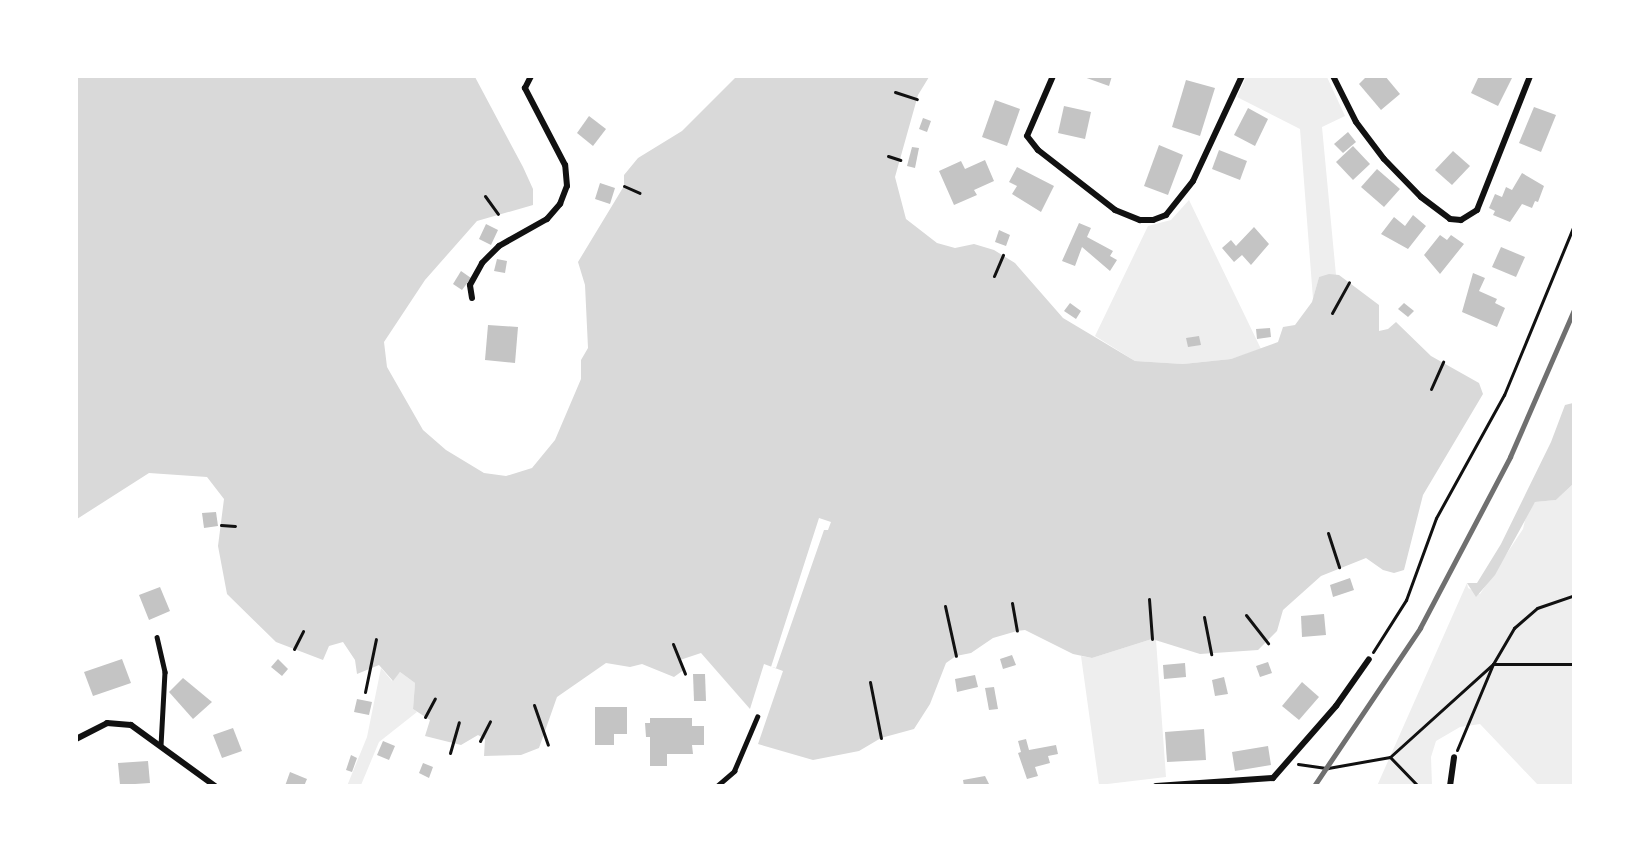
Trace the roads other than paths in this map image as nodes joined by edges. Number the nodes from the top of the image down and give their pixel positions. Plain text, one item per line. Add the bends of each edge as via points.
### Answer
1 (531, 76) edge
2 (1053, 76) edge
3 (1242, 76) edge
4 (1333, 76) edge
5 (1530, 76) edge
6 (472, 297) dead end
7 (157, 637) dead end
8 (1369, 659) road end
9 (757, 717) dead end
10 (76, 739) edge
11 (161, 745) junction
12 (1454, 757) road end
13 (215, 786) edge
14 (717, 786) edge
15 (1156, 786) edge
16 (1450, 786) edge

1 - 6 street via 525,88 565,165 567,186 560,204 547,219 499,246 483,263 470,285
2 - 3 street via 1027,136 1038,150 1115,210 1140,220 1166,215 1193,181
4 - 5 street via 1356,122 1384,159 1421,197 1450,219 1461,220 1477,210
7 - 11 lane via 165,672
8 - 15 street via 1290,763 1274,778
9 - 14 lane via 734,771
10 - 11 street via 107,723 131,726
11 - 13 street
12 - 16 street

